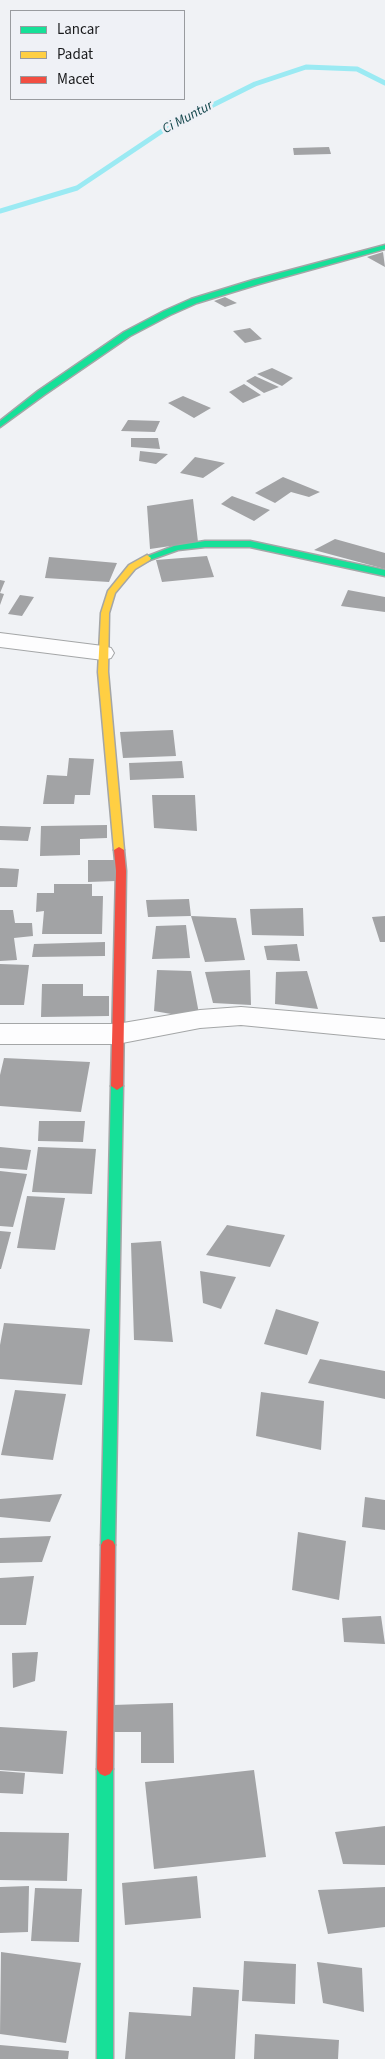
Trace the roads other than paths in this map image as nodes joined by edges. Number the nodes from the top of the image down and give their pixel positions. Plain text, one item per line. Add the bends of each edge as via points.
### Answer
1 (385, 247) edge
2 (0, 425) edge
3 (385, 573) edge
4 (0, 640) edge
5 (103, 653) junction
6 (385, 1029) edge
7 (0, 1034) edge
8 (118, 1034) junction
9 (105, 2059) edge

1 - 2 street via 256,282 167,313 127,334
3 - 5 street via 250,544 218,543 176,548 147,558 120,579 111,593 106,613
4 - 5 street
5 - 8 street via 121,850
6 - 8 street via 241,1016 200,1019
7 - 8 street
8 - 9 street via 105,1721

